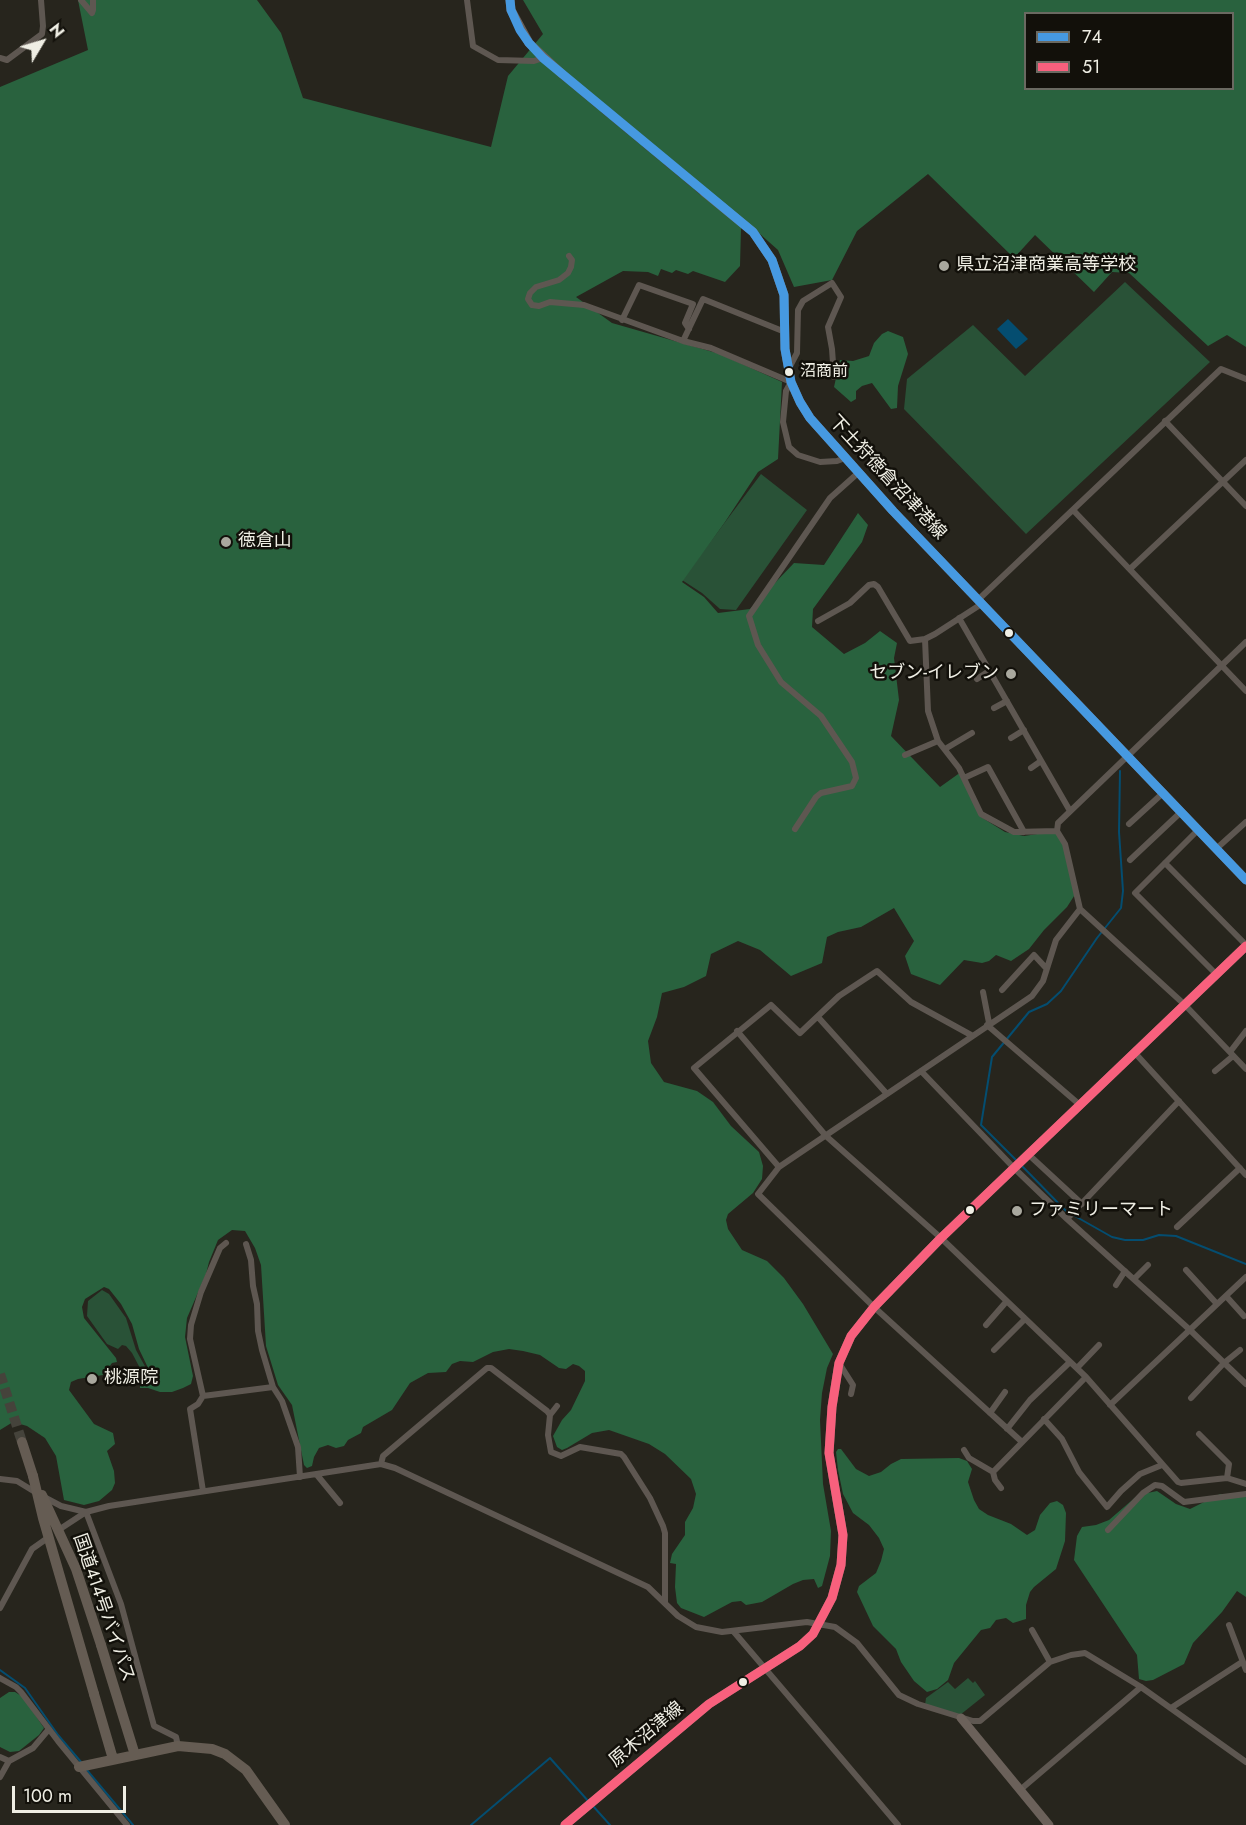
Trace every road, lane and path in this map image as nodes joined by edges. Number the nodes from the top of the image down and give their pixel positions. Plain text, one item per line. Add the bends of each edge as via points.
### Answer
1 (40, 0) edge
2 (81, 0) edge
3 (93, 0) edge
4 (467, 0) edge
5 (510, 0) edge
6 (0, 58) edge
7 (543, 58) junction
8 (561, 74) tunnel mouth
9 (704, 192) tunnel mouth
10 (569, 256) dead end
11 (622, 320) junction
12 (689, 329) junction
13 (784, 332) junction
14 (684, 341) junction
15 (789, 369) junction
16 (834, 377) dead end
17 (1246, 379) edge
18 (792, 382) junction
19 (1165, 422) junction
20 (845, 458) junction
21 (1246, 460) edge
22 (858, 472) junction
23 (1223, 482) junction
24 (1246, 506) edge
25 (1073, 510) junction
26 (1130, 569) junction
27 (981, 601) junction
28 (959, 618) junction
29 (818, 621) dead end
30 (925, 639) junction
31 (1246, 642) edge
32 (1221, 665) junction
33 (989, 670) junction
34 (977, 679) dead end
35 (1246, 691) edge
36 (1006, 701) junction
37 (994, 708) dead end
38 (1023, 730) junction
39 (972, 734) dead end
40 (1011, 738) dead end
41 (938, 741) junction
42 (945, 749) junction
43 (905, 755) dead end
44 (1128, 756) junction
45 (1041, 761) junction
46 (1031, 768) dead end
47 (964, 778) junction
48 (1163, 793) junction
49 (1070, 810) junction
50 (1181, 812) junction
51 (1246, 822) edge
52 (1129, 824) dead end
53 (795, 829) dead end
54 (1198, 830) junction
55 (1057, 831) junction
56 (1024, 832) junction
57 (1216, 849) junction
58 (1130, 860) dead end
59 (1165, 863) junction
60 (1246, 880) edge
61 (1080, 909) junction
62 (1246, 945) edge
63 (1046, 968) junction
64 (1217, 975) junction
65 (1002, 990) dead end
66 (983, 992) dead end
67 (1185, 1005) junction
68 (818, 1017) junction
69 (988, 1024) junction
70 (1246, 1030) edge
71 (737, 1031) junction
72 (971, 1035) junction
73 (1135, 1053) junction
74 (1232, 1054) junction
75 (1246, 1069) edge
76 (921, 1071) junction
77 (1215, 1071) dead end
78 (887, 1094) junction
79 (1179, 1101) junction
80 (1080, 1105) junction
81 (826, 1136) junction
82 (1020, 1162) junction
83 (779, 1167) junction
84 (1240, 1168) junction
85 (1246, 1174) edge
86 (1082, 1204) junction
87 (1067, 1219) junction
88 (1178, 1227) dead end
89 (942, 1238) junction
90 (226, 1243) dead end
91 (246, 1244) dead end
92 (1148, 1265) dead end
93 (1186, 1270) dead end
94 (1125, 1271) junction
95 (1246, 1277) edge
96 (1134, 1279) junction
97 (1116, 1285) dead end
98 (1226, 1296) junction
99 (1006, 1302) junction
100 (1217, 1304) junction
101 (874, 1307) junction
102 (1244, 1316) dead end
103 (1025, 1320) junction
104 (986, 1324) dead end
105 (1190, 1330) junction
106 (1099, 1345) dead end
107 (994, 1350) dead end
108 (1240, 1350) dead end
109 (1070, 1362) junction
110 (839, 1363) junction
111 (1224, 1363) junction
112 (1077, 1368) junction
113 (515, 1374) dead end
114 (1086, 1377) junction
115 (510, 1382) junction
116 (1246, 1384) edge
117 (273, 1387) junction
118 (537, 1390) dead end
119 (1005, 1392) dead end
120 (851, 1394) dead end
121 (203, 1396) junction
122 (1191, 1398) dead end
123 (531, 1399) junction
124 (1110, 1405) junction
125 (557, 1406) dead end
126 (990, 1413) junction
127 (550, 1415) junction
128 (1044, 1419) junction
129 (1007, 1429) junction
130 (1199, 1434) dead end
131 (22, 1442) tunnel mouth
132 (1022, 1442) junction
133 (964, 1450) dead end
134 (381, 1464) junction
135 (1162, 1465) junction
136 (993, 1472) junction
137 (317, 1474) junction
138 (33, 1476) junction
139 (300, 1477) junction
140 (1227, 1478) junction
141 (0, 1479) edge
142 (1246, 1484) edge
143 (1001, 1488) dead end
144 (203, 1491) junction
145 (1246, 1494) edge
146 (340, 1503) dead end
147 (86, 1512) junction
148 (1108, 1530) dead end
149 (665, 1603) junction
150 (0, 1608) edge
151 (819, 1623) junction
152 (1229, 1625) dead end
153 (1032, 1630) dead end
154 (734, 1632) junction
155 (1050, 1662) junction
156 (1242, 1662) junction
157 (764, 1669) junction
158 (1246, 1670) edge
159 (0, 1678) edge
160 (1141, 1687) junction
161 (1171, 1708) junction
162 (961, 1718) junction
163 (49, 1729) junction
164 (178, 1746) junction
165 (135, 1755) junction
166 (0, 1757) edge
167 (113, 1759) junction
168 (9, 1761) junction
169 (1246, 1762) edge
170 (79, 1767) junction
171 (0, 1777) edge
172 (1020, 1790) junction
173 (127, 1825) edge
174 (285, 1825) edge
175 (565, 1825) edge
176 (898, 1825) edge
177 (1049, 1825) edge

1 - 6 street via 42,34 7,60
2 - 3 street via 92,13
4 - 7 street via 473,46 498,60
5 - 7 main road via 520,30
7 - 8 main road
9 - 13 main road, 下土狩徳倉沼津港線 via 753,232 772,260 784,295
10 - 11 street via 572,260 568,273 530,292 528,300 532,305 584,305
11 - 12 street via 639,285 693,304 685,323
11 - 14 street
12 - 13 street via 703,299
12 - 14 street
13 - 15 main road, 下土狩徳倉沼津港線
14 - 18 street via 711,348
15 - 16 street via 797,353 798,310 803,302 831,283 841,297 828,327
15 - 18 main road, 下土狩徳倉沼津港線
17 - 19 street via 1221,369
18 - 20 main road, 下土狩徳倉沼津港線 via 810,418
18 - 20 street via 786,391 783,422 789,447 820,462
19 - 23 street
19 - 25 street
20 - 22 main road, 下土狩徳倉沼津港線
21 - 23 street
22 - 27 main road, 下土狩徳倉沼津港線
22 - 53 street via 830,498 749,616 758,645 781,682 821,716 852,762 856,778 852,786 816,797
23 - 24 street
23 - 26 street
25 - 26 street
25 - 27 street
26 - 32 street
27 - 28 street
27 - 44 main road, 下土狩徳倉沼津港線
28 - 30 street
28 - 33 street
29 - 30 street via 874,584 910,641
30 - 41 street via 928,711
31 - 32 street
32 - 35 street
32 - 44 street
33 - 34 street
33 - 36 street
36 - 37 street
36 - 38 street
38 - 40 street
38 - 45 street
39 - 42 street
41 - 42 street
41 - 43 street
42 - 47 street
44 - 48 main road, 下土狩徳倉沼津港線
44 - 49 street
45 - 46 street
45 - 49 street
47 - 56 street via 981,814 1014,832
47 - 56 street via 988,766
48 - 50 main road, 下土狩徳倉沼津港線
48 - 52 street
49 - 55 street via 1058,823
50 - 54 main road, 下土狩徳倉沼津港線
50 - 58 street
51 - 57 street
54 - 57 main road, 下土狩徳倉沼津港線
54 - 59 street
55 - 56 street
55 - 61 street via 1065,844
57 - 60 main road, 下土狩徳倉沼津港線
59 - 62 street
59 - 64 street via 1135,893
61 - 63 street via 1056,940
61 - 67 street
62 - 64 main road, 原木沼津線
63 - 65 street via 1034,955
63 - 69 street via 1043,981 1032,996
64 - 67 main road, 原木沼津線
66 - 69 street
67 - 73 main road, 原木沼津線
67 - 74 street
68 - 71 street via 800,1034 771,1005
68 - 72 street via 839,996 877,971 911,1002
68 - 78 street
69 - 72 street
69 - 80 street
70 - 74 street
71 - 81 street
71 - 83 street via 694,1068
72 - 76 street
73 - 79 street
73 - 80 main road, 原木沼津線
74 - 75 street
74 - 77 street
76 - 78 street
76 - 82 street
78 - 81 street
79 - 84 street
79 - 86 street
80 - 82 main road, 原木沼津線
81 - 83 street
81 - 89 street
82 - 86 street
82 - 87 street
82 - 89 main road, 原木沼津線
83 - 101 street via 758,1194
84 - 85 street
84 - 88 street
86 - 87 street
87 - 94 street
89 - 99 street
89 - 101 main road, 原木沼津線
90 - 121 street via 220,1248 201,1292 191,1325 190,1339
91 - 117 street via 258,1331
92 - 96 street
93 - 100 street
94 - 96 street
94 - 97 street
95 - 98 street
96 - 105 street
98 - 100 street
98 - 102 street
99 - 103 street
99 - 104 street
100 - 105 street
101 - 110 main road, 原木沼津線 via 851,1336
101 - 126 street
103 - 107 street
103 - 109 street
105 - 111 street
105 - 124 street
106 - 112 street
108 - 111 street
109 - 112 street
109 - 129 street via 1030,1400
110 - 120 street via 853,1385
110 - 151 main road, 原木沼津線 via 829,1453 843,1535 841,1565 832,1598
111 - 116 street
111 - 122 street
112 - 114 street
113 - 115 street
114 - 124 street
114 - 128 street
115 - 123 street
115 - 134 street via 486,1368 383,1456
117 - 121 street
117 - 139 street via 298,1447
118 - 123 street
119 - 126 street
121 - 144 street via 190,1409
123 - 127 street
124 - 135 street
125 - 127 street
126 - 129 street
127 - 149 street via 551,1452 561,1456 580,1447 621,1454 650,1498 665,1533
128 - 132 street
128 - 135 street via 1107,1507 1140,1474
129 - 132 street
130 - 140 street via 1229,1464
131 - 138 highway, 国道414号バイパス
132 - 136 street
133 - 136 street via 969,1458
134 - 137 street
134 - 149 street via 648,1587
135 - 140 street via 1180,1483
136 - 143 street
137 - 139 street
137 - 146 street
138 - 165 highway, 国道414号バイパス, bridge via 76,1569
138 - 167 highway, 国道414号バイパス, bridge
139 - 144 street
140 - 142 street
141 - 147 street via 17,1481 62,1506
144 - 147 street
145 - 148 street via 1184,1502 1155,1485
147 - 150 street via 32,1549
147 - 164 street via 121,1604 154,1726 176,1737
149 - 154 street via 696,1627
151 - 154 street
151 - 157 main road, 原木沼津線 via 800,1646
151 - 162 street via 835,1627 857,1643 899,1695
152 - 156 street
153 - 155 street
154 - 157 street
155 - 160 street via 1084,1653
155 - 162 street via 984,1719
156 - 158 street
156 - 161 street
157 - 175 main road, 原木沼津線 via 709,1704
157 - 176 street
159 - 163 street via 21,1692
160 - 161 street
160 - 172 street
161 - 169 street
162 - 172 main road
163 - 168 street via 33,1748
163 - 170 street
164 - 165 highway
164 - 174 highway via 212,1749 239,1762
165 - 167 highway
166 - 168 street
167 - 170 highway
168 - 171 street
170 - 173 street
172 - 177 main road

